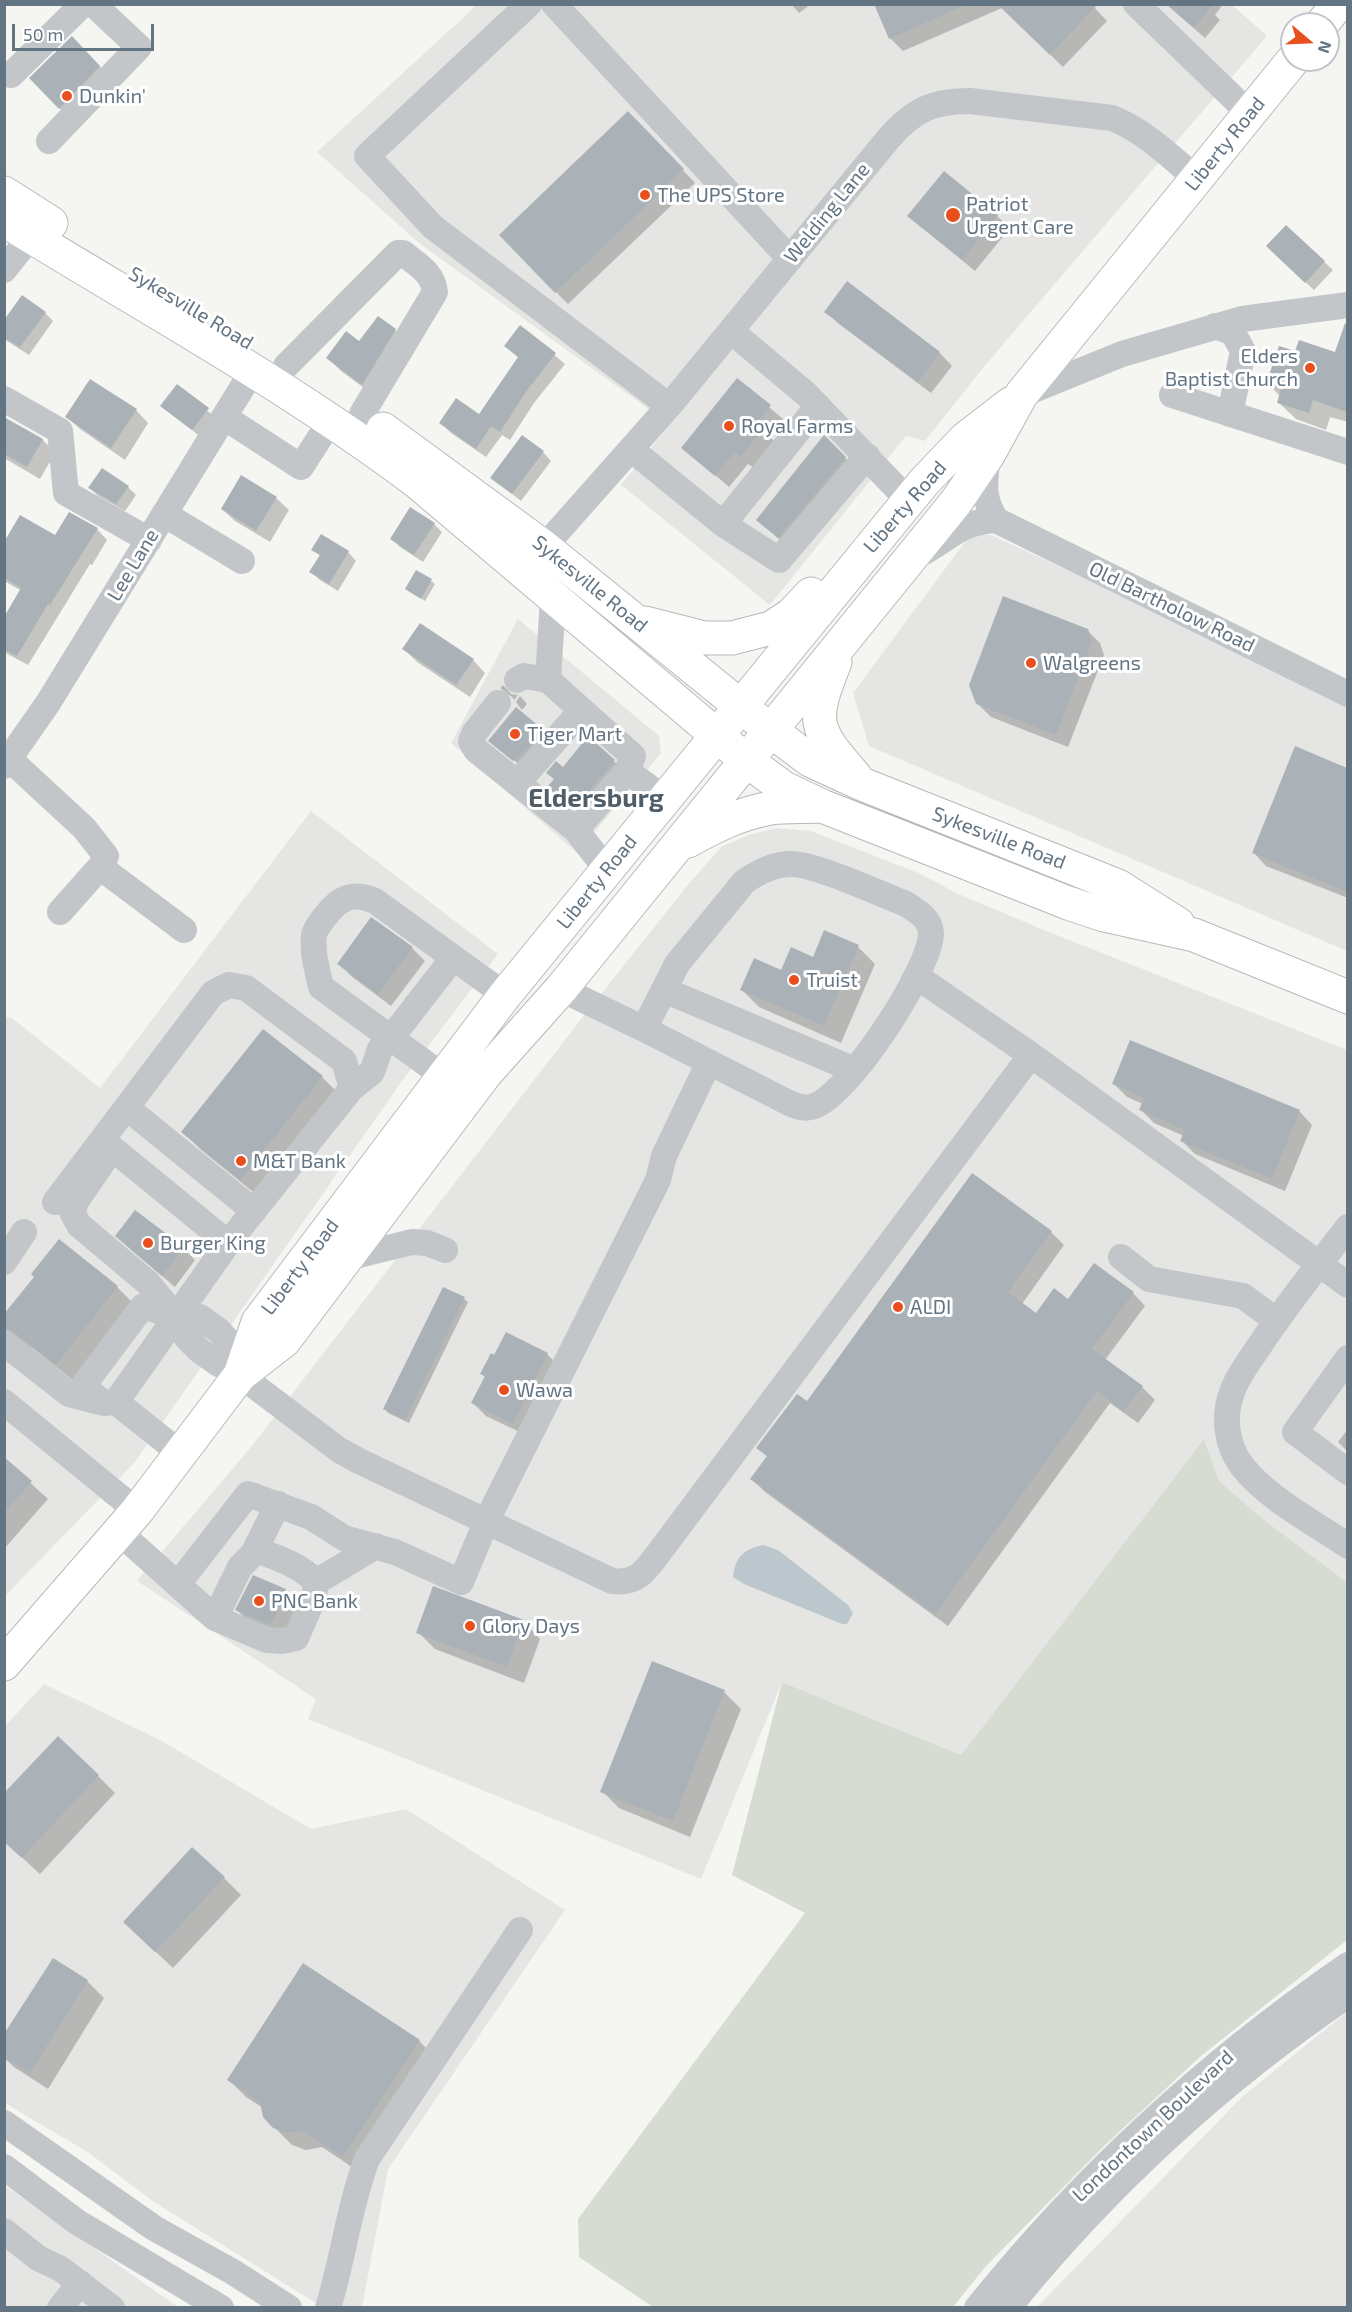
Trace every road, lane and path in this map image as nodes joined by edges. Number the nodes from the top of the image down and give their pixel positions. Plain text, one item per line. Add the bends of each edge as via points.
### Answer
1 (83, 4) edge
2 (93, 4) edge
3 (529, 4) edge
4 (554, 4) edge
5 (1136, 4) edge
6 (1283, 72) edge
7 (11, 75) dead end
8 (1249, 113) junction
9 (49, 141) dead end
10 (1196, 178) junction
11 (4, 193) edge
12 (18, 228) edge
13 (790, 259) junction
14 (4, 270) edge
15 (1347, 305) edge
16 (1215, 326) junction
17 (730, 331) junction
18 (286, 366) junction
19 (253, 370) junction
20 (1021, 395) junction
21 (1172, 395) dead end
22 (4, 399) edge
23 (669, 406) junction
24 (819, 406) junction
25 (1230, 414) junction
26 (224, 417) junction
27 (346, 417) junction
28 (632, 450) junction
29 (1347, 452) edge
30 (988, 455) junction
31 (867, 456) junction
32 (908, 500) junction
33 (164, 514) junction
34 (996, 519) junction
35 (723, 524) junction
36 (876, 539) junction
37 (148, 540) junction
38 (544, 547) junction
39 (242, 561) dead end
40 (908, 561) junction
41 (553, 598) junction
42 (635, 621) junction
43 (843, 641) junction
44 (517, 680) dead end
45 (548, 681) junction
46 (1347, 694) edge
47 (498, 703) dead end
48 (740, 706) junction
49 (582, 710) junction
50 (770, 730) junction
51 (717, 735) junction
52 (6, 760) edge
53 (746, 760) junction
54 (627, 771) junction
55 (517, 783) junction
56 (861, 784) junction
57 (665, 799) junction
58 (822, 806) junction
59 (576, 831) junction
60 (674, 849) junction
61 (100, 867) junction
62 (607, 870) junction
63 (60, 912) dead end
64 (184, 930) dead end
65 (1194, 935) junction
66 (453, 958) junction
67 (916, 976) junction
68 (561, 989) junction
69 (664, 990) junction
70 (505, 995) junction
71 (1347, 997) edge
72 (644, 1029) junction
73 (391, 1038) junction
74 (1031, 1055) junction
75 (709, 1062) junction
76 (855, 1070) junction
77 (443, 1076) junction
78 (352, 1088) junction
79 (127, 1108) junction
80 (107, 1144) junction
81 (55, 1202) dead end
82 (254, 1211) junction
83 (1347, 1227) edge
84 (24, 1232) dead end
85 (228, 1243) junction
86 (445, 1250) dead end
87 (1120, 1257) dead end
88 (347, 1258) junction
89 (4, 1262) edge
90 (1319, 1264) junction
91 (1347, 1285) edge
92 (175, 1316) junction
93 (1276, 1321) junction
94 (4, 1343) edge
95 (1347, 1358) edge
96 (240, 1375) junction
97 (4, 1402) edge
98 (110, 1403) junction
99 (180, 1453) junction
100 (1347, 1472) edge
101 (278, 1504) junction
102 (128, 1522) junction
103 (486, 1522) junction
104 (376, 1546) junction
105 (1347, 1546) edge
106 (256, 1550) junction
107 (316, 1582) junction
108 (178, 1584) junction
109 (216, 1618) junction
110 (4, 1664) edge
111 (520, 1930) dead end
112 (1347, 1965) edge
113 (1347, 1995) edge
114 (4, 2123) edge
115 (36, 2145) junction
116 (13, 2173) edge
117 (4, 2231) edge
118 (1052, 2237) junction
119 (80, 2283) junction
120 (60, 2307) edge
121 (112, 2307) edge
122 (221, 2307) edge
123 (289, 2307) edge
124 (328, 2307) edge
125 (977, 2307) edge
126 (1008, 2307) edge

1 - 7 street
2 - 9 street via 139,46
3 - 23 street via 367,156 433,227
4 - 13 street
5 - 8 street
6 - 8 main road, Liberty Road
8 - 10 main road, Liberty Road
10 - 13 street, Welding Lane via 1146,136 1112,118 970,101 932,104 896,130
10 - 20 main road, Liberty Road
11 - 18 main road, Sykesville Road
12 - 14 street
12 - 19 main road, Sykesville Road
13 - 17 street, Welding Lane
15 - 16 street
16 - 20 street via 1122,354
16 - 25 street via 1233,333 1243,351
17 - 23 street, Welding Lane
17 - 24 street
18 - 27 main road, Sykesville Road
18 - 27 street via 398,253 430,275 435,292
19 - 26 street, Lee Lane
19 - 27 main road, Sykesville Road
20 - 30 main road, Liberty Road
20 - 32 main road, Liberty Road via 966,438
21 - 25 street
22 - 37 street via 60,431 66,493
23 - 28 street, Welding Lane
24 - 31 street
24 - 35 street
25 - 29 street
26 - 27 street via 301,466
26 - 33 street, Lee Lane
27 - 38 main road, Sykesville Road via 439,468
27 - 41 main road, Sykesville Road
28 - 35 street
28 - 38 street, Welding Lane
30 - 34 street via 984,490
30 - 40 main road, Liberty Road
31 - 32 street
31 - 35 street via 779,560
32 - 36 main road, Liberty Road
33 - 37 street, Lee Lane
33 - 39 street
34 - 40 street via 961,527
34 - 46 street, Old Bartholow Road
36 - 42 main road via 838,563 791,615 751,635 704,638
36 - 48 main road, Liberty Road
37 - 52 street, Lee Lane via 48,703
38 - 42 main road, Sykesville Road
40 - 43 main road, Liberty Road
41 - 45 street
41 - 51 main road, Sykesville Road
42 - 48 main road, Sykesville Road
43 - 50 main road, Liberty Road
43 - 56 main road via 824,689 819,726 825,740
44 - 45 street via 524,676
45 - 49 street
47 - 55 street via 471,741 476,750
48 - 50 main road, Sykesville Road
48 - 51 main road, Liberty Road
49 - 54 street via 633,756
49 - 55 street
50 - 53 main road, Liberty Road
50 - 56 main road, Sykesville Road via 810,760
51 - 53 main road, Sykesville Road
51 - 57 main road, Liberty Road
52 - 61 street via 84,828 106,856
53 - 58 main road, Sykesville Road via 784,788
53 - 60 main road, Liberty Road
54 - 57 street
54 - 59 street
55 - 59 street
56 - 65 main road, Sykesville Road via 1118,886
57 - 62 main road, Liberty Road
58 - 60 main road via 748,813 724,821
58 - 65 main road, Sykesville Road via 1095,912
59 - 62 street
60 - 68 main road, Liberty Road
61 - 63 street
61 - 64 street
62 - 70 main road, Liberty Road
65 - 71 main road, Sykesville Road
66 - 70 street
66 - 73 street
66 - 73 street via 375,901 360,895 342,899 327,913 314,932 321,987
67 - 69 street via 931,933 919,913 906,904 834,876 792,864 771,867 744,882 677,964
67 - 74 street
67 - 76 street via 877,1044
68 - 72 street
68 - 88 main road, Liberty Road via 486,1073
69 - 72 street
69 - 76 street
70 - 77 main road, Liberty Road
72 - 75 street
73 - 77 street
73 - 78 street via 380,1049 372,1072
74 - 90 street
74 - 103 street via 642,1575 623,1583 612,1581
75 - 76 street via 802,1108 826,1100
75 - 103 street via 664,1156 658,1180
77 - 96 main road, Liberty Road via 258,1322
78 - 79 street via 344,1061 246,988 229,985 213,993
78 - 82 street
79 - 80 street
79 - 82 street
80 - 81 street
80 - 85 street
80 - 92 street via 72,1212 79,1225 148,1283
82 - 85 street
83 - 90 street
84 - 89 street
85 - 92 street
86 - 88 street via 412,1242
87 - 93 street via 1149,1280 1243,1296
88 - 96 main road, Liberty Road via 284,1341
90 - 91 street
90 - 93 street
92 - 96 street via 200,1317 219,1331 231,1343
92 - 98 street
92 - 98 street via 142,1306 83,1386
93 - 105 street via 1232,1392 1227,1414 1231,1448 1254,1479
94 - 98 street via 69,1394
95 - 100 street via 1295,1432
96 - 99 main road, Liberty Road
96 - 103 street via 339,1450
97 - 102 street
98 - 99 street
99 - 102 main road, Liberty Road
101 - 104 street via 311,1517 344,1538
101 - 106 street
101 - 108 street via 248,1494
102 - 108 street
102 - 110 main road, Liberty Road
103 - 104 street via 460,1582
104 - 107 street
106 - 107 street via 307,1572
106 - 109 street via 240,1567
107 - 109 street via 314,1597 296,1638 267,1640
108 - 109 street
111 - 124 street via 367,2159
112 - 118 street, Londontown Boulevard via 1233,2051 1163,2111 1103,2168
113 - 118 street, Londontown Boulevard via 1247,2068
114 - 115 street
115 - 116 street
115 - 123 street via 154,2228
116 - 122 street via 77,2222
117 - 119 street via 38,2258
118 - 125 street, Londontown Boulevard
118 - 126 street, Londontown Boulevard
119 - 120 street
119 - 121 street

